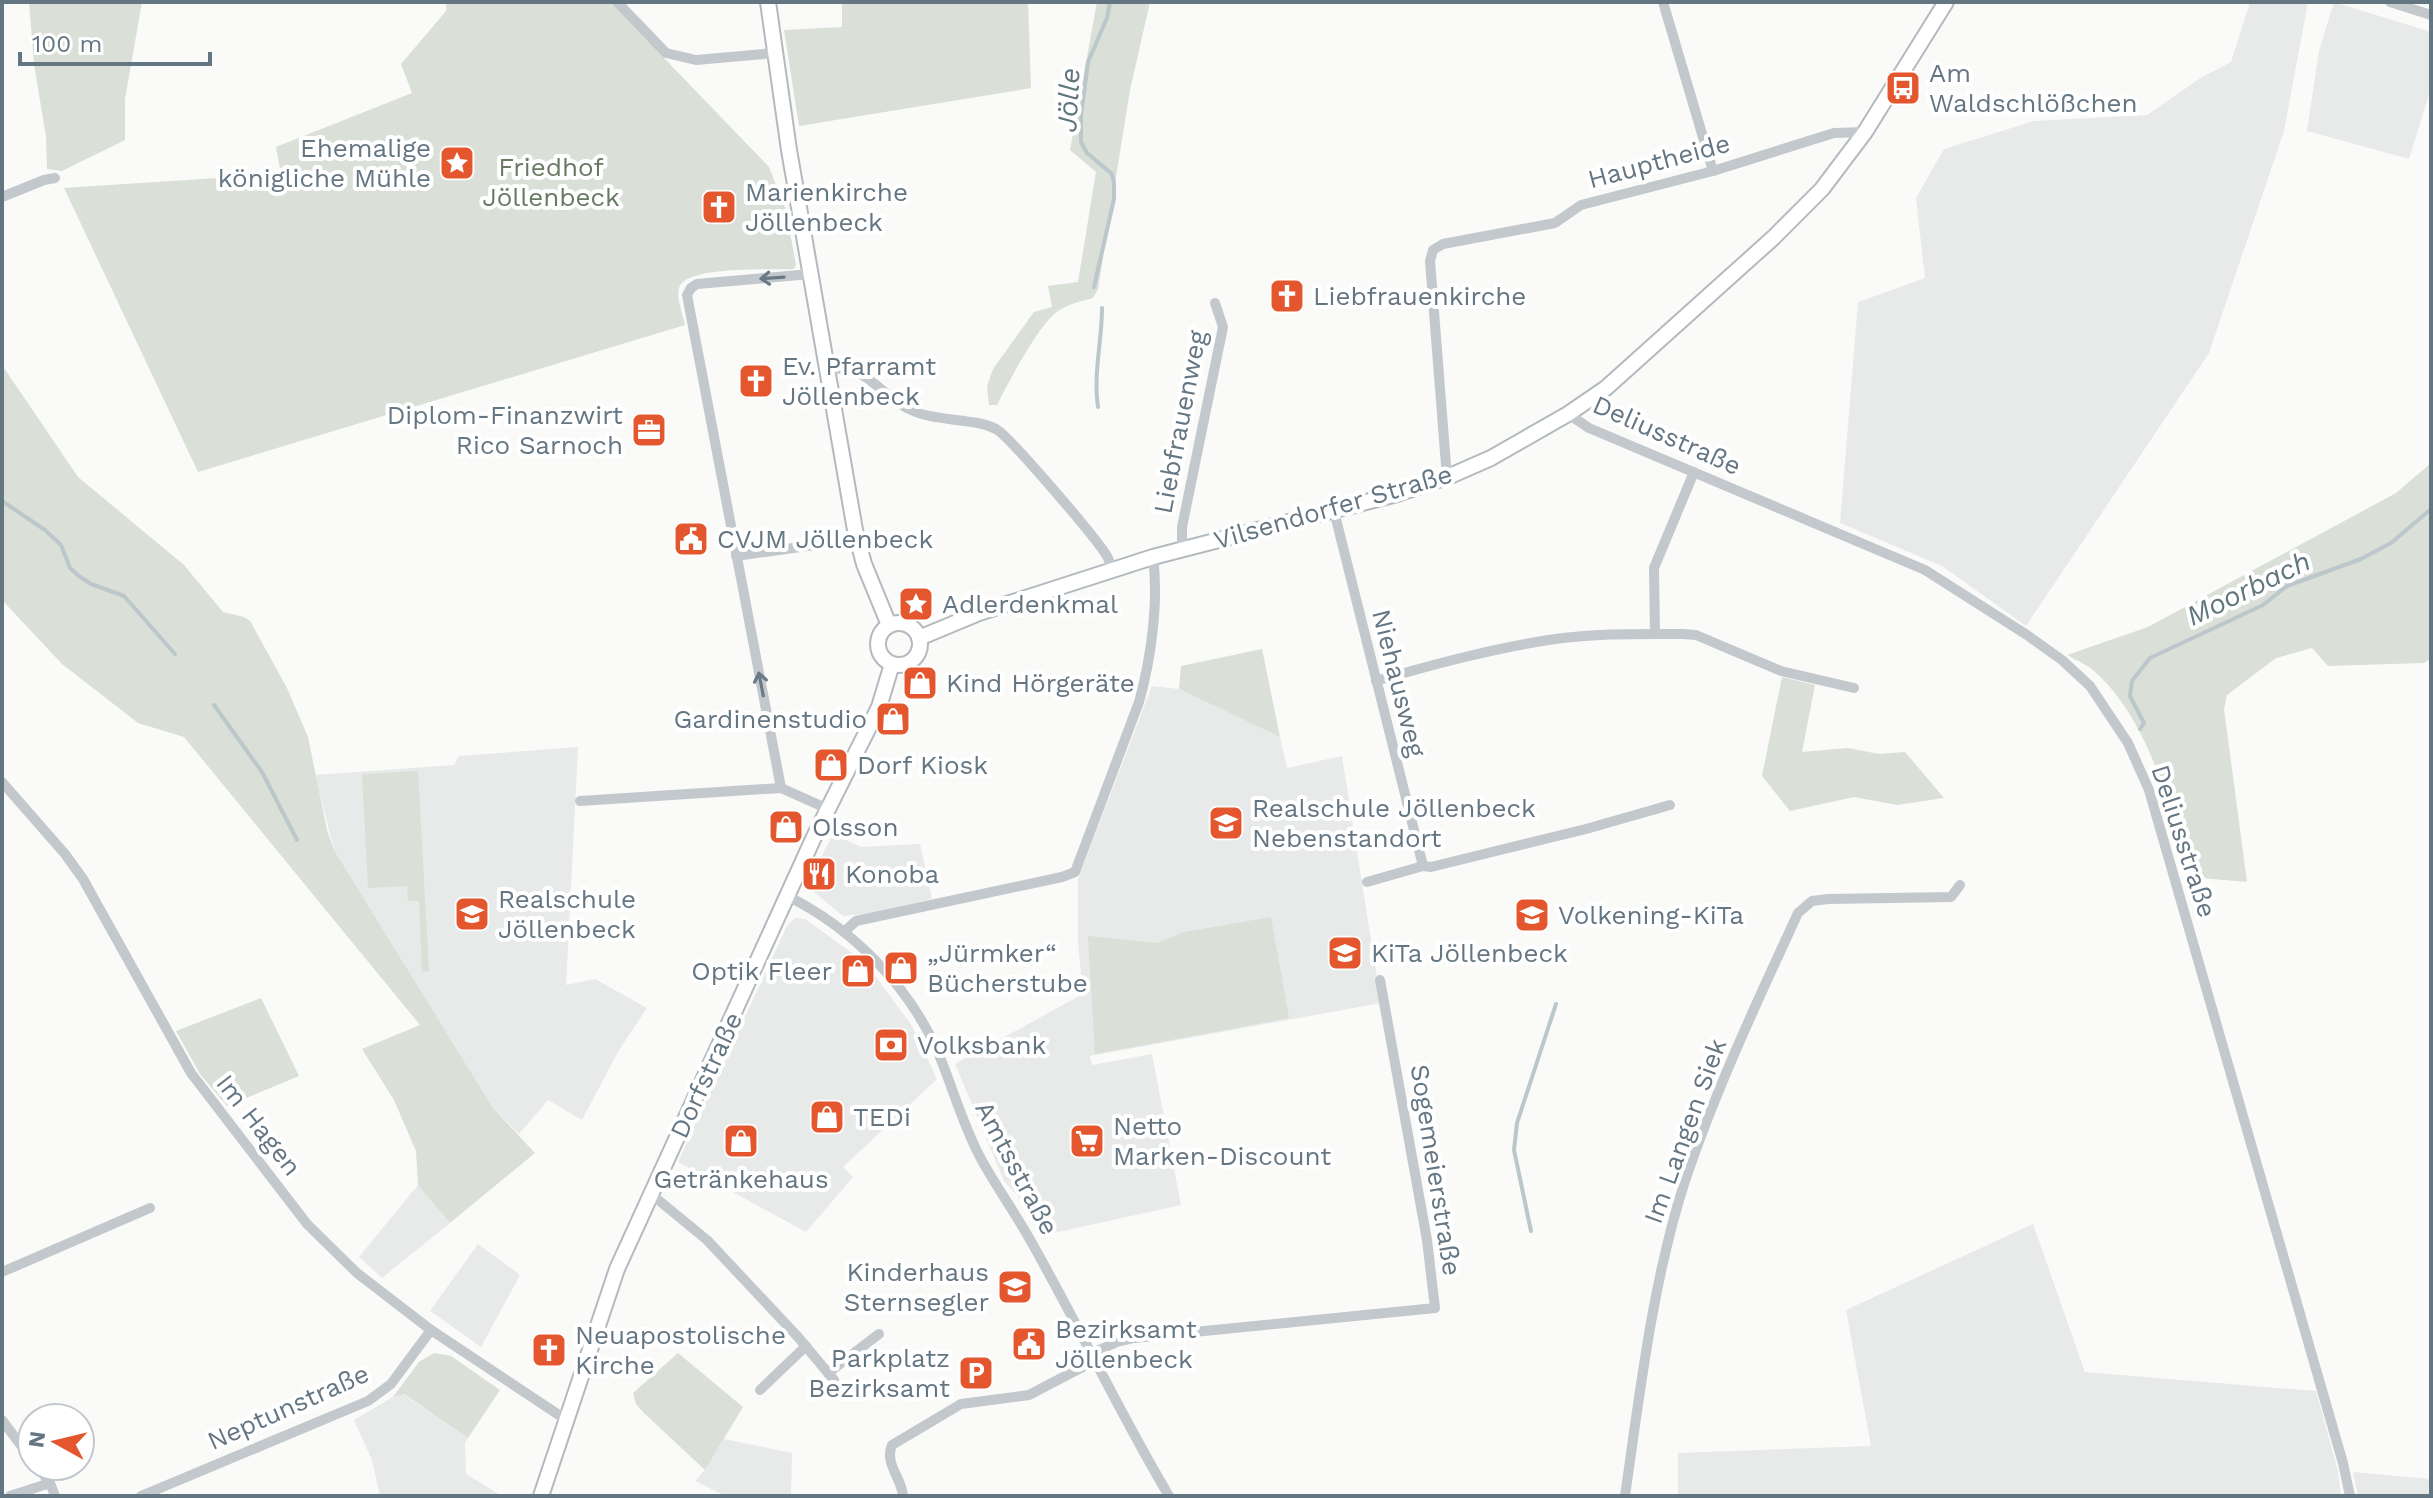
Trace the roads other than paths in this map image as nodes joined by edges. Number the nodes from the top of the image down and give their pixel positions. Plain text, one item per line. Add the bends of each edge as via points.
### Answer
1 (617, 2) edge
2 (768, 2) edge
3 (1663, 2) edge
4 (1946, 2) edge
5 (2390, 2) edge
6 (2431, 15) edge
7 (774, 53) junction
8 (1865, 132) junction
9 (1713, 171) junction
10 (55, 178) dead end
11 (2, 197) edge
12 (811, 274) junction
13 (1215, 303) dead end
14 (828, 369) junction
15 (1568, 414) junction
16 (1694, 472) junction
17 (1450, 476) junction
18 (1334, 511) junction
19 (857, 539) junction
20 (1182, 550) junction
21 (736, 556) junction
22 (1153, 557) junction
23 (1112, 570) junction
24 (889, 625) junction
25 (1655, 634) junction
26 (919, 638) junction
27 (892, 664) junction
28 (1376, 681) junction
29 (1854, 688) dead end
30 (2, 782) edge
31 (781, 788) junction
32 (580, 801) dead end
33 (1670, 805) dead end
34 (828, 809) junction
35 (1423, 866) junction
36 (1367, 882) dead end
37 (1960, 885) dead end
38 (787, 896) junction
39 (844, 932) junction
40 (1380, 980) dead end
41 (651, 1194) junction
42 (150, 1208) dead end
43 (2, 1272) edge
44 (431, 1330) junction
45 (879, 1334) dead end
46 (806, 1346) junction
47 (1092, 1358) junction
48 (760, 1390) dead end
49 (565, 1419) junction
50 (2, 1420) edge
51 (16, 1439) edge
52 (50, 1483) joint
53 (10, 1496) edge
54 (55, 1496) edge
55 (141, 1496) edge
56 (541, 1496) edge
57 (903, 1496) edge
58 (1169, 1496) edge
59 (1625, 1496) edge
60 (2350, 1496) edge

1 - 7 street via 666,53 696,60
2 - 7 main road
3 - 9 street
4 - 8 main road, Vilsendorfer Straße
5 - 6 street
7 - 12 main road
8 - 9 street, Hauptheide via 1834,133
8 - 15 main road, Vilsendorfer Straße via 1822,189 1773,238 1606,388
9 - 17 street, Hauptheide via 1581,205 1555,223 1433,250
10 - 11 street
12 - 14 main road
12 -> 21 street via 697,284 687,295
13 - 20 street, Liebfrauenweg via 1223,327 1182,527
14 - 19 main road
14 - 23 street via 863,374 925,416 996,429 1086,529
15 - 16 street, Deliusstraße
15 - 17 main road, Vilsendorfer Straße
16 - 25 street via 1654,568
16 - 60 street, Deliusstraße via 1925,570 2062,660 2090,686 2128,743 2165,843
17 - 18 main road, Vilsendorfer Straße
18 - 20 main road, Vilsendorfer Straße
18 - 28 street, Niehausweg
19 - 21 street
19 - 24 main road
20 - 22 main road, Vilsendorfer Straße
31 -> 21 street
22 - 23 main road, Vilsendorfer Straße
22 - 39 street via 1147,673 1075,872 856,921
23 - 26 main road, Vilsendorfer Straße
24 - 26 main road via 907,625
24 - 27 main road via 878,646
25 - 28 street via 1555,639
25 - 29 street via 1696,635 1781,671
26 - 27 main road via 913,659
27 - 34 main road, Dorfstraße via 879,707
28 - 35 street, Niehausweg
30 - 44 street, Im Hagen via 83,879 191,1073 307,1224 346,1264
31 - 32 street
31 - 34 street
33 - 35 street
34 - 38 main road, Dorfstraße
35 - 36 street
37 - 59 street, Im Langen Siek via 1951,897 1828,899 1812,901 1798,913 1714,1100 1684,1186 1649,1335
38 - 39 street, Amtsstraße
38 - 41 main road, Dorfstraße
39 - 47 street, Amtsstraße via 887,974 920,1018 979,1156
40 - 47 street, Sogemeierstraße via 1435,1308 1134,1338
41 - 46 street via 707,1240
41 - 49 main road, Dorfstraße via 617,1269
42 - 43 street
44 - 49 street, Im Hagen
44 - 55 street, Neptunstraße via 391,1384 368,1401
45 - 46 street via 831,1377
46 - 48 street
47 - 57 street via 1029,1395 961,1404 892,1445 889,1458
47 - 58 street, Amtsstraße
49 - 56 main road, Dorfstraße
50 - 51 street
52 - 53 street
52 - 54 street

